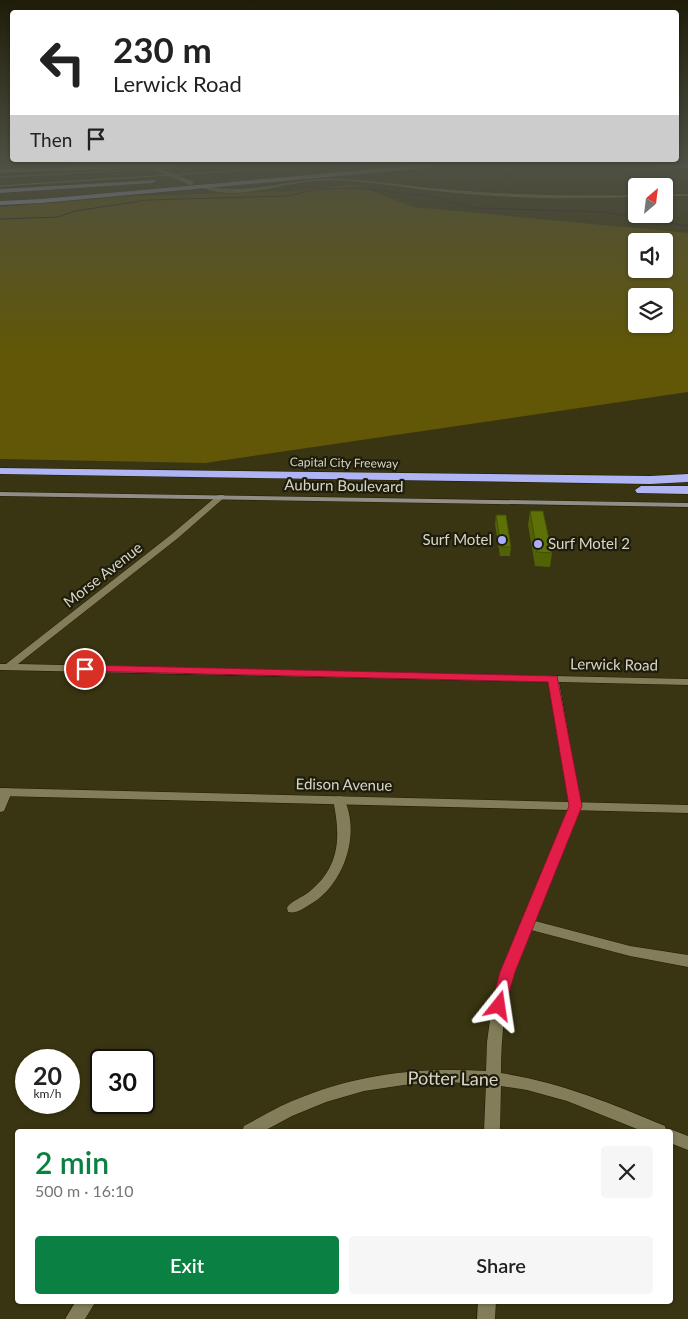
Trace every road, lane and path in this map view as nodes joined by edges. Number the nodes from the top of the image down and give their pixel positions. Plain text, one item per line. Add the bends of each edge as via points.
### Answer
1 (0, 471) edge
2 (688, 471) edge
3 (504, 478) junction
4 (688, 478) edge
5 (0, 481) edge
6 (688, 490) edge
7 (0, 494) edge
8 (221, 498) junction
9 (688, 505) edge
10 (2, 669) edge
11 (553, 679) junction
12 (688, 682) edge
13 (3, 792) edge
14 (338, 800) junction
15 (575, 806) junction
16 (0, 808) edge
17 (688, 809) edge
18 (294, 908) dead end
19 (527, 924) junction
20 (688, 961) edge
21 (494, 1078) junction
22 (254, 1129) edge
23 (492, 1129) edge
24 (654, 1129) edge
25 (673, 1137) edge
26 (688, 1142) edge
27 (85, 1304) edge
28 (487, 1304) edge
29 (74, 1319) edge
30 (486, 1319) edge

1 - 3 highway, Capital City Freeway
2 - 3 highway
3 - 4 highway, Capital City Freeway
5 - 6 highway, Capital City Freeway
7 - 8 main road, Auburn Boulevard
8 - 9 main road, Auburn Boulevard
8 - 10 street, Morse Avenue
10 - 11 street, Lerwick Road
11 - 12 street, Lerwick Road
11 - 15 street
13 - 14 street, Edison Avenue
13 - 16 street
14 - 15 street, Edison Avenue
14 - 18 street via 345,828 336,869 324,888
15 - 17 street, Edison Avenue
15 - 19 street
19 - 20 street via 630,951
19 - 21 street via 507,972 499,1006
21 - 22 street, Potter Lane via 432,1075 362,1084 294,1107
21 - 23 street
21 - 24 street, Potter Lane via 569,1094
25 - 26 street
27 - 29 street
28 - 30 street

